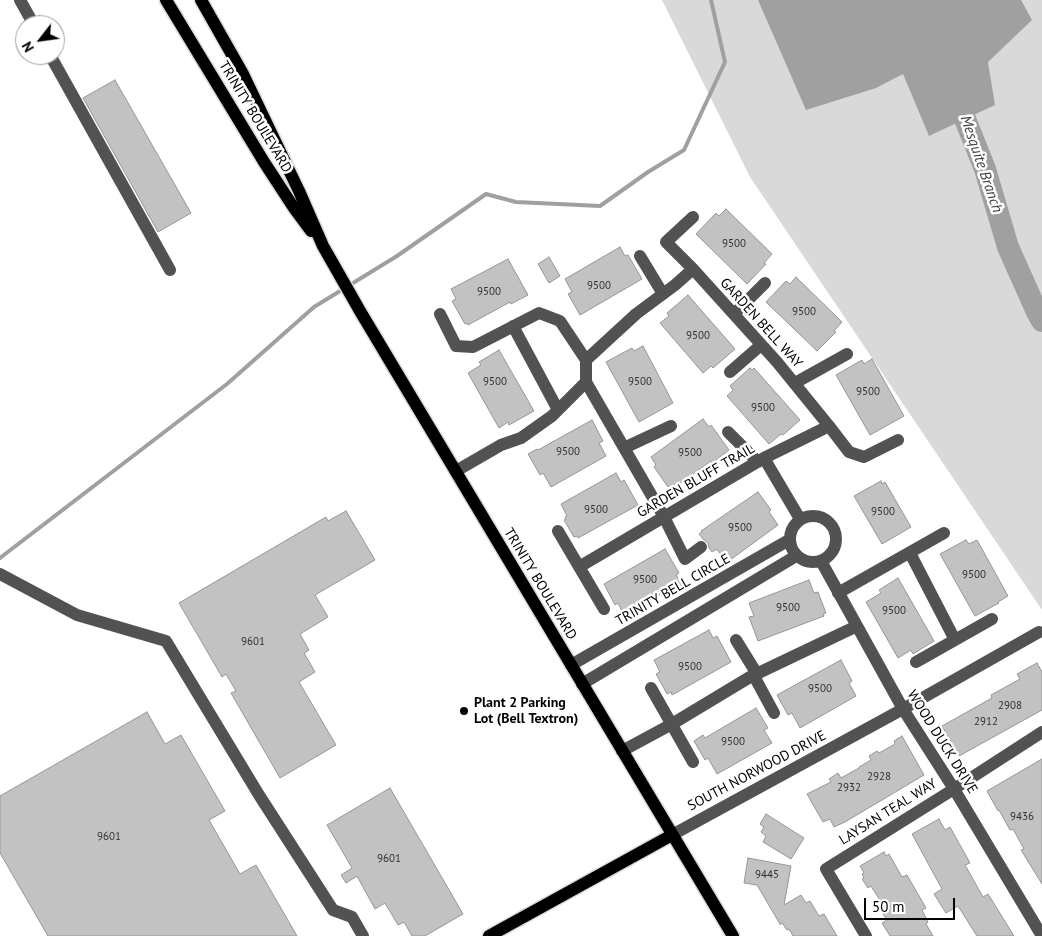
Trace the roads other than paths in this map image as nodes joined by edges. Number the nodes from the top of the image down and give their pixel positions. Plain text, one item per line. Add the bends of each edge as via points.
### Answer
1 (20, 0) edge
2 (166, 0) edge
3 (200, 0) edge
4 (28, 15) edge
5 (56, 65) edge
6 (693, 217) dead end
7 (323, 246) junction
8 (640, 256) dead end
9 (170, 270) dead end
10 (693, 270) junction
11 (765, 283) dead end
12 (663, 294) junction
13 (440, 314) dead end
14 (734, 314) junction
15 (513, 326) junction
16 (761, 345) junction
17 (847, 354) dead end
18 (586, 360) junction
19 (730, 372) dead end
20 (586, 382) junction
21 (795, 383) junction
22 (558, 410) junction
23 (671, 426) dead end
24 (829, 426) junction
25 (728, 432) dead end
26 (898, 440) dead end
27 (624, 448) junction
28 (761, 460) junction
29 (456, 471) junction
30 (664, 517) junction
31 (800, 519) junction
32 (558, 531) dead end
33 (944, 533) dead end
34 (790, 540) junction
35 (701, 547) dead end
36 (910, 553) junction
37 (796, 556) junction
38 (821, 561) junction
39 (579, 567) junction
40 (0, 574) edge
41 (838, 593) junction
42 (604, 609) dead end
43 (992, 619) dead end
44 (857, 626) junction
45 (1039, 632) dead end
46 (736, 640) dead end
47 (955, 640) junction
48 (916, 662) dead end
49 (571, 665) junction
50 (755, 675) junction
51 (582, 684) junction
52 (651, 688) dead end
53 (903, 709) junction
54 (774, 713) dead end
55 (672, 724) junction
56 (1042, 732) edge
57 (622, 751) junction
58 (693, 762) dead end
59 (954, 789) junction
60 (672, 835) junction
61 (363, 936) edge
62 (489, 936) edge
63 (733, 936) edge
64 (866, 936) edge
65 (1042, 936) edge

1 - 4 street
2 - 7 main road, TRINITY BOULEVARD via 279,185
3 - 7 main road, TRINITY BOULEVARD via 243,74
5 - 9 street
6 - 10 street, GARDEN BELL WAY via 666,242
7 - 29 main road, TRINITY BOULEVARD
8 - 12 street
10 - 12 street
10 - 14 street, GARDEN BELL WAY
11 - 14 street
12 - 18 street
13 - 15 street via 456,346 473,347
14 - 16 street, GARDEN BELL WAY
15 - 18 street via 538,313 560,321
15 - 22 street
16 - 19 street
16 - 21 street, GARDEN BELL WAY
17 - 21 street
18 - 20 street
20 - 22 street
20 - 27 street
21 - 24 street, GARDEN BELL WAY
22 - 29 street via 520,438
23 - 27 street
24 - 26 street, GARDEN BELL WAY via 849,452 864,457
24 - 28 street, GARDEN BLUFF TRAIL
25 - 28 street
27 - 30 street
28 - 30 street, GARDEN BLUFF TRAIL
28 - 31 street
29 - 49 main road, TRINITY BOULEVARD
30 - 35 street via 685,558
30 - 39 street, GARDEN BLUFF TRAIL
31 - 34 street via 790,533
31 - 38 street via 817,516 832,525 837,544 833,552
32 - 39 street
33 - 36 street
34 - 37 street
34 - 49 street, TRINITY BELL CIRCLE
36 - 41 street
36 - 47 street
37 - 38 street via 807,562
37 - 51 street
38 - 41 street, WOOD DUCK DRIVE
39 - 42 street
40 - 61 street via 76,615 166,641 332,910 352,916
41 - 44 street, WOOD DUCK DRIVE
43 - 47 street
44 - 50 street
44 - 53 street, WOOD DUCK DRIVE
45 - 53 street, SOUTH NORWOOD DRIVE
46 - 50 street
47 - 48 street
49 - 51 main road, TRINITY BOULEVARD
50 - 54 street
50 - 55 street
51 - 57 main road, TRINITY BOULEVARD
52 - 55 street
53 - 59 street, WOOD DUCK DRIVE
53 - 60 street, SOUTH NORWOOD DRIVE
55 - 57 street
55 - 58 street
56 - 59 street, LAYSAN TEAL WAY
57 - 60 main road, TRINITY BOULEVARD
59 - 64 street, LAYSAN TEAL WAY via 826,869
59 - 65 street, WOOD DUCK DRIVE
60 - 62 main road, SOUTH NORWOOD DRIVE
60 - 63 main road, TRINITY BOULEVARD

